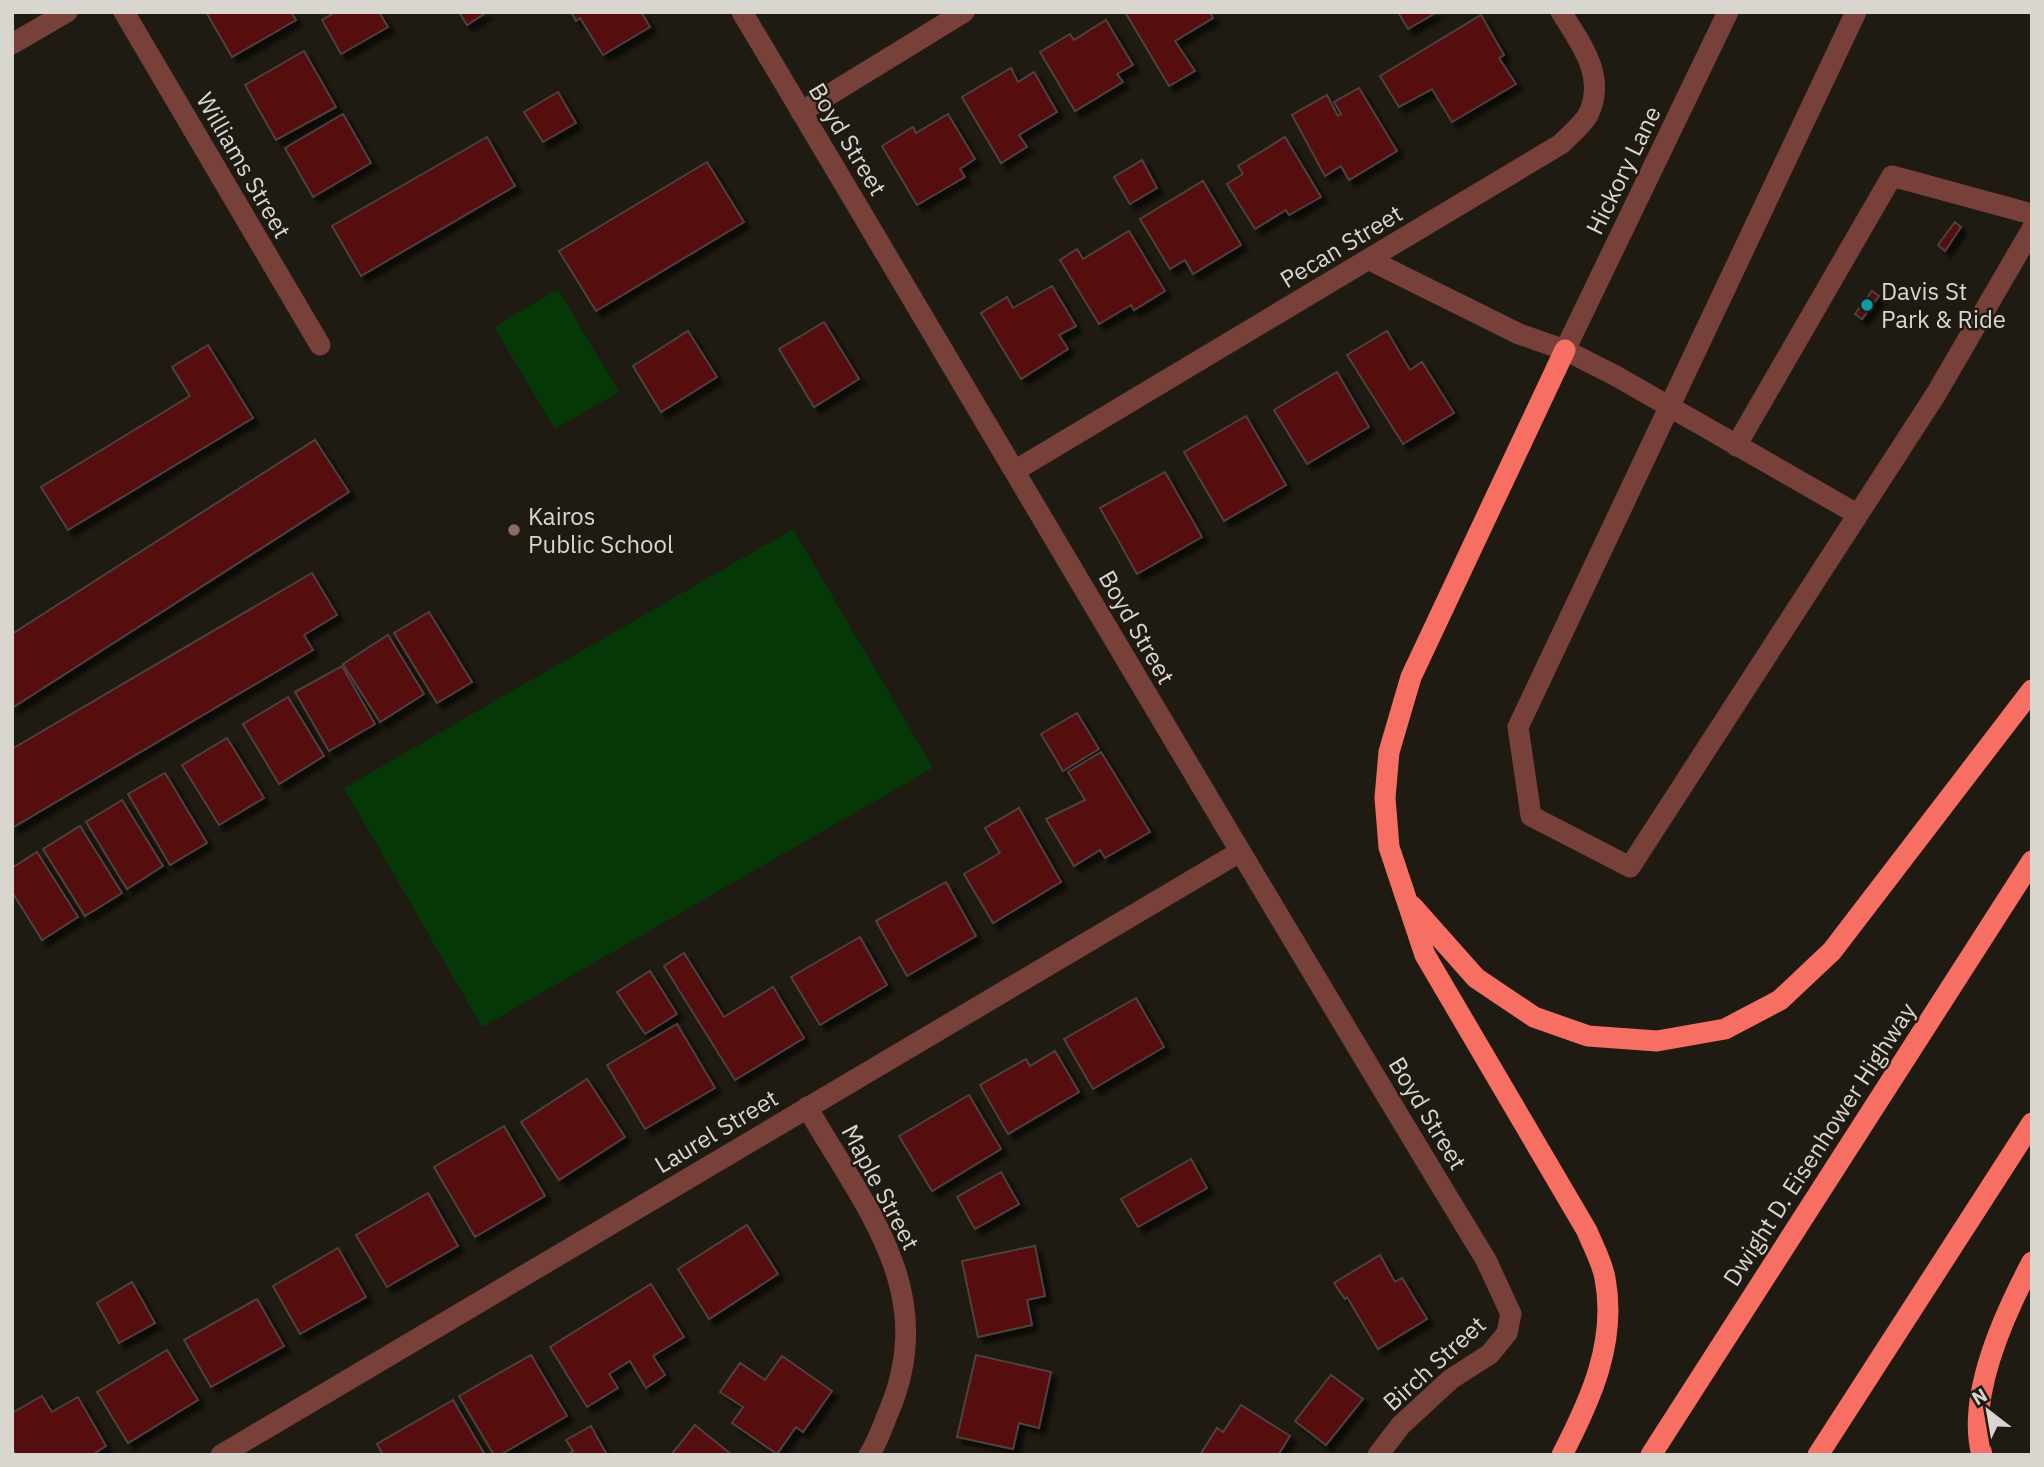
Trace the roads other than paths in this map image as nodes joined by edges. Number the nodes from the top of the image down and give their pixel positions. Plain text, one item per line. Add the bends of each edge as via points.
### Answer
1 (67, 12) edge
2 (124, 12) edge
3 (742, 12) edge
4 (964, 12) edge
5 (1561, 12) edge
6 (1728, 12) edge
7 (1856, 12) edge
8 (12, 44) edge
9 (801, 112) junction
10 (2032, 214) edge
11 (2032, 229) edge
12 (1370, 260) junction
13 (320, 345) dead end
14 (1565, 350) junction
15 (1669, 409) junction
16 (1736, 446) junction
17 (1016, 470) junction
18 (1857, 514) junction
19 (2032, 690) edge
20 (1238, 853) junction
21 (2032, 861) edge
22 (1406, 899) junction
23 (807, 1107) junction
24 (2032, 1123) edge
25 (2032, 1262) edge
26 (1489, 1267) joint
27 (221, 1455) edge
28 (869, 1455) edge
29 (1378, 1455) edge
30 (1562, 1455) edge
31 (1651, 1455) edge
32 (1818, 1455) edge
33 (1982, 1455) edge

1 - 8 street
2 - 13 street, Williams Street
3 - 9 street, Boyd Street
4 - 9 street
5 - 12 street, Pecan Street via 1589,57 1596,90 1587,116 1561,144
6 - 14 street, Hickory Lane
7 - 15 street
9 - 17 street, Boyd Street
10 - 16 street via 1892,176
11 - 18 street via 1936,394
12 - 14 street via 1520,334
12 - 17 street, Pecan Street
14 - 15 street
14 - 22 highway via 1407,689 1389,752 1385,798 1389,847
15 - 16 street
15 - 18 street via 1518,727 1531,816 1630,867
16 - 18 street
17 - 20 street, Boyd Street
19 - 22 highway via 1832,951 1780,1000 1726,1029 1657,1041 1588,1036 1534,1017 1476,978
20 - 23 street, Laurel Street
20 - 26 street, Boyd Street
21 - 31 highway, Dwight D. Eisenhower Highway
22 - 30 highway via 1425,955 1587,1231 1604,1275 1609,1315 1604,1353 1593,1391
23 - 27 street, Laurel Street
23 - 28 street, Maple Street via 877,1227 902,1285 908,1333 897,1391
24 - 32 highway
25 - 33 highway via 2008,1308 1983,1380
26 - 29 street, Birch Street via 1511,1314 1507,1333 1490,1354 1451,1379 1401,1425

